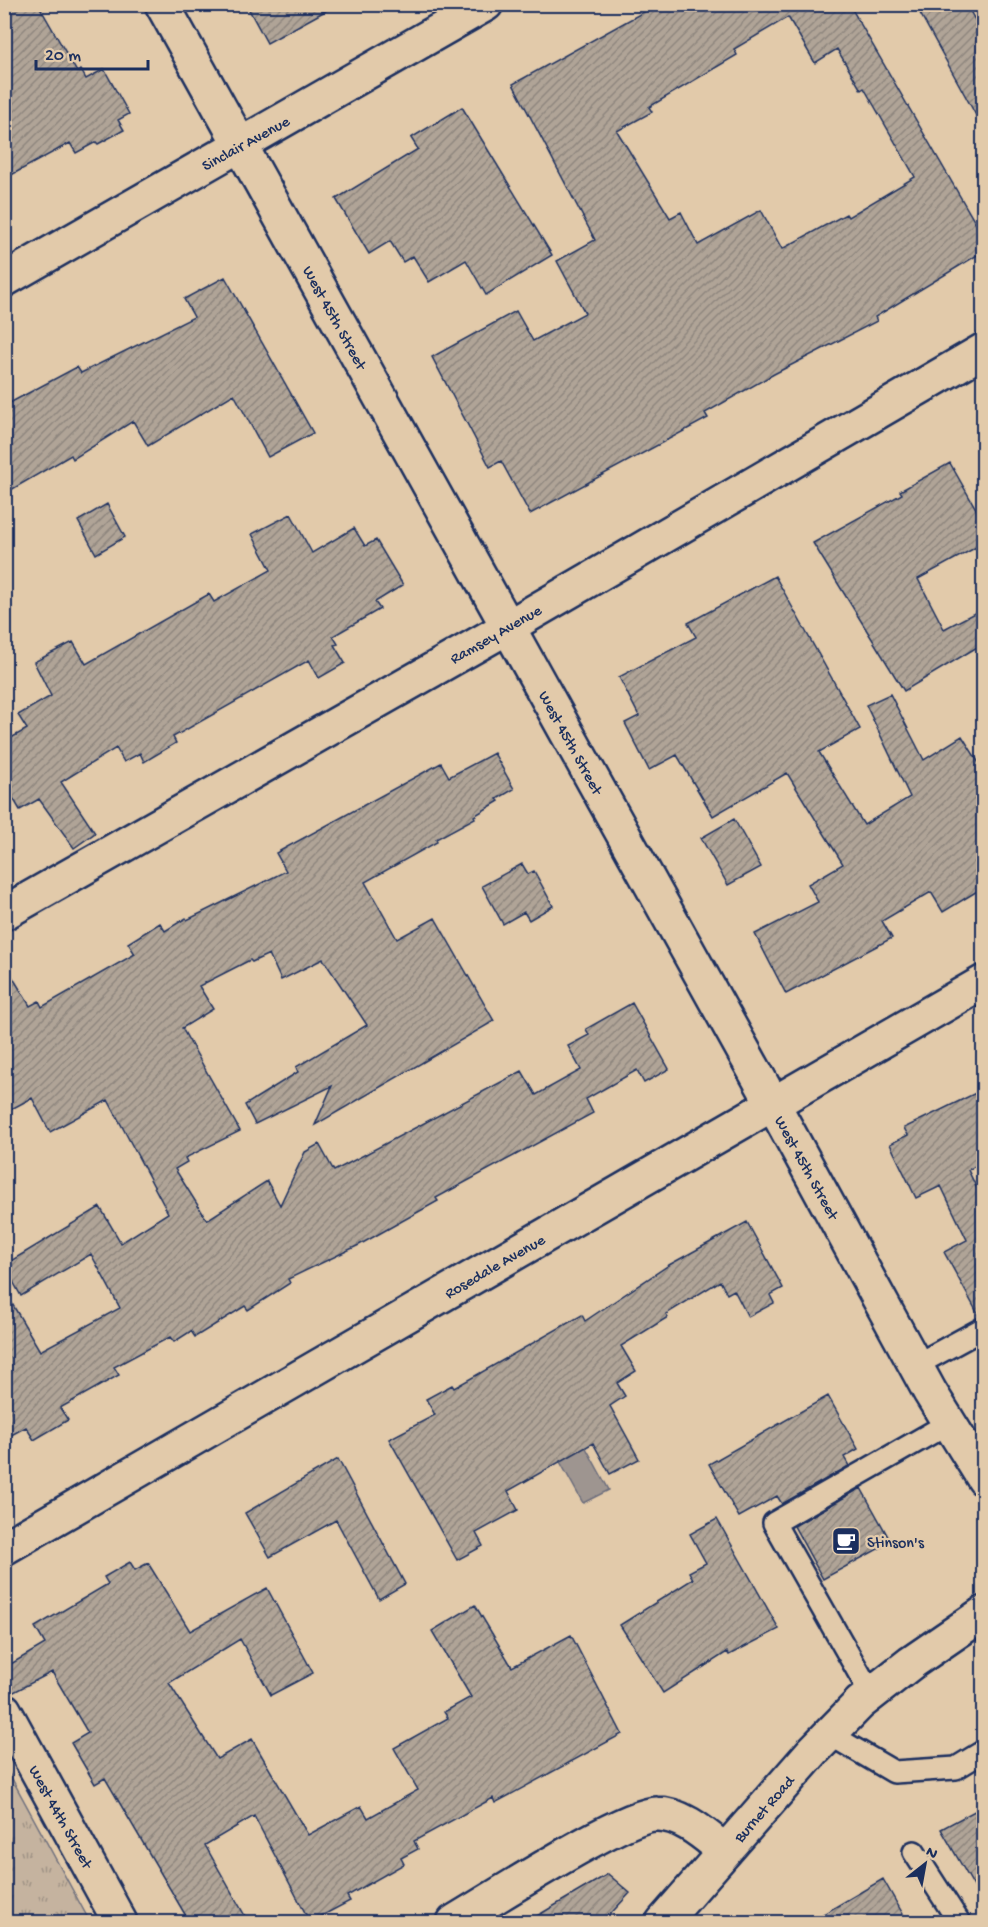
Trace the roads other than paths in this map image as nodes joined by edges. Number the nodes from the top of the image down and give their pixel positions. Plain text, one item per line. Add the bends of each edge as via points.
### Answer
1 (162, 4) edge
2 (486, 4) edge
3 (240, 145) junction
4 (4, 280) edge
5 (984, 350) edge
6 (508, 627) junction
7 (4, 912) edge
8 (984, 982) edge
9 (773, 1104) junction
10 (984, 1328) edge
11 (916, 1365) junction
12 (949, 1424) junction
13 (984, 1479) edge
14 (4, 1548) edge
15 (984, 1612) edge
16 (871, 1694) junction
17 (4, 1710) edge
18 (829, 1734) junction
19 (984, 1751) edge
20 (725, 1851) junction
21 (914, 1852) dead end
22 (120, 1923) edge
23 (454, 1923) edge
24 (663, 1923) edge
25 (959, 1923) edge

1 - 3 street, West 45th Street
2 - 3 street, Sinclair Avenue
3 - 4 street, Sinclair Avenue
3 - 6 street, West 45th Street
5 - 6 street, Ramsey Avenue
6 - 7 street, Ramsey Avenue
6 - 9 street, West 45th Street
8 - 9 street, Rosedale Avenue
9 - 11 street, West 45th Street
9 - 14 street, Rosedale Avenue
10 - 11 lane
11 - 12 street, West 45th Street
12 - 13 street, West 45th Street
12 - 16 lane via 774,1523
15 - 16 street, Burnet Road
16 - 18 street, Burnet Road
17 - 22 street, West 44th Street
18 - 19 lane via 894,1772 956,1768
18 - 20 street, Burnet Road
20 - 23 street, Burnet Road via 690,1824 657,1814 620,1825
20 - 24 street
21 - 25 lane

